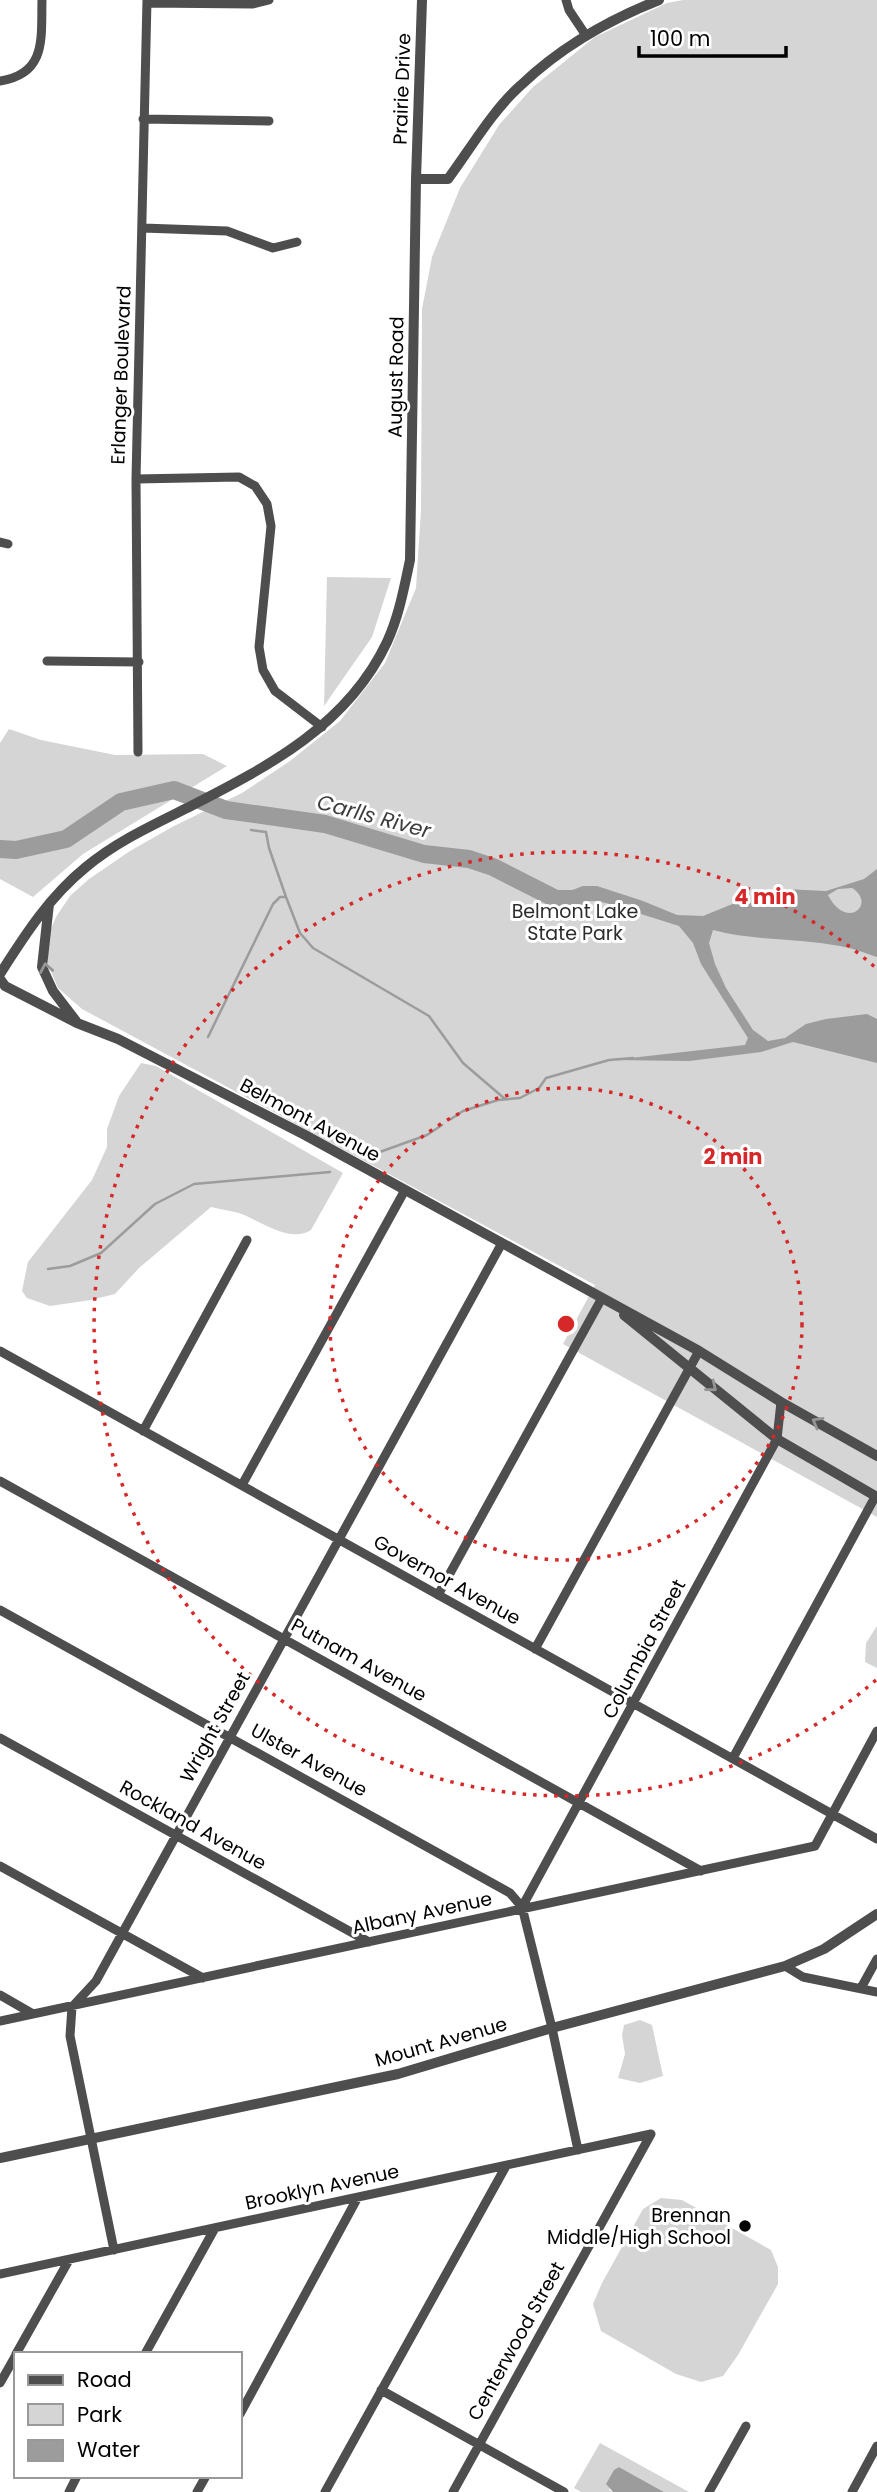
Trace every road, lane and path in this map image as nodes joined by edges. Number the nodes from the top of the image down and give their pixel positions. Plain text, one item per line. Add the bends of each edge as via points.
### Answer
1 (42, 0) edge
2 (269, 0) edge
3 (422, 0) edge
4 (566, 0) edge
5 (659, 0) edge
6 (147, 1) edge
7 (585, 34) junction
8 (0, 81) edge
9 (143, 119) junction
10 (270, 121) dead end
11 (416, 179) junction
12 (143, 228) junction
13 (297, 242) dead end
14 (136, 479) junction
15 (47, 661) dead end
16 (138, 662) junction
17 (323, 727) junction
18 (138, 752) dead end
19 (49, 904) junction
20 (0, 977) edge
21 (77, 1023) junction
22 (405, 1190) junction
23 (247, 1240) dead end
24 (502, 1243) junction
25 (602, 1298) junction
26 (0, 1351) edge
27 (699, 1351) junction
28 (689, 1368) junction
29 (782, 1402) junction
30 (143, 1431) junction
31 (777, 1439) junction
32 (877, 1456) edge
33 (0, 1481) edge
34 (242, 1485) junction
35 (876, 1497) edge
36 (339, 1540) junction
37 (438, 1595) junction
38 (0, 1610) edge
39 (284, 1639) junction
40 (535, 1649) junction
41 (635, 1704) junction
42 (877, 1731) edge
43 (230, 1736) junction
44 (0, 1738) edge
45 (733, 1758) junction
46 (579, 1802) junction
47 (832, 1813) junction
48 (175, 1835) junction
49 (877, 1839) edge
50 (0, 1866) edge
51 (701, 1871) junction
52 (522, 1907) junction
53 (877, 1914) edge
54 (120, 1933) junction
55 (369, 1942) junction
56 (877, 1959) edge
57 (785, 1966) junction
58 (203, 1978) junction
59 (861, 1988) junction
60 (877, 1992) edge
61 (0, 1996) edge
62 (72, 2007) junction
63 (33, 2014) junction
64 (0, 2021) edge
65 (552, 2028) junction
66 (651, 2134) joint
67 (92, 2139) junction
68 (578, 2150) junction
69 (0, 2158) edge
70 (506, 2166) junction
71 (358, 2197) junction
72 (215, 2228) junction
73 (114, 2250) junction
74 (69, 2260) junction
75 (0, 2274) edge
76 (17, 2352) edge
77 (146, 2352) edge
78 (14, 2358) edge
79 (0, 2383) edge
80 (382, 2390) junction
81 (242, 2410) edge
82 (746, 2426) dead end
83 (479, 2445) junction
84 (877, 2446) edge
85 (325, 2492) edge
86 (453, 2492) edge
87 (564, 2492) edge
88 (709, 2492) edge
89 (852, 2492) edge

1 - 8 street via 39,54 28,71
2 - 6 street via 253,4
3 - 11 street, Prairie Drive
4 - 7 street
5 - 7 street
6 - 9 street, Erlanger Boulevard
7 - 11 street via 520,86 448,179
9 - 10 street
9 - 12 street, Erlanger Boulevard
11 - 17 street, August Road via 410,560 387,642 359,687
12 - 13 street via 227,231 273,248
12 - 14 street, Erlanger Boulevard
14 - 16 street, Erlanger Boulevard
14 - 17 street via 239,477 255,486 267,504 271,526 259,647 263,670 275,691
15 - 16 street
16 - 18 street, Erlanger Boulevard
17 - 19 street, August Road via 280,757 114,847 86,866
19 - 20 street, August Road
21 -> 19 street via 42,967
20 - 21 street, Belmont Avenue via 5,986
21 - 22 street, Belmont Avenue via 118,1039
22 - 24 street, Belmont Avenue
22 - 34 street
23 - 30 street
24 - 25 street, Belmont Avenue
24 - 36 street, Wright Street
25 - 27 street, Belmont Avenue
25 - 28 street, Belmont Avenue
25 - 37 street
26 - 30 street, Governor Avenue
27 - 28 street
27 - 29 street, Belmont Avenue
28 -> 31 street, Belmont Avenue
28 - 40 street
29 - 31 street, Columbia Street
32 -> 29 street, Belmont Avenue
30 - 34 street, Governor Avenue
31 - 35 street, Belmont Avenue
31 - 41 street, Columbia Street
33 - 39 street, Putnam Avenue
34 - 36 street, Governor Avenue
35 - 45 street
36 - 37 street, Governor Avenue
36 - 39 street, Wright Street
37 - 40 street, Governor Avenue
38 - 43 street, Ulster Avenue
39 - 43 street, Wright Street
39 - 46 street, Putnam Avenue
40 - 41 street, Governor Avenue
41 - 45 street, Governor Avenue
41 - 46 street, Columbia Street
42 - 47 street
43 - 48 street, Wright Street
43 - 52 street, Ulster Avenue via 510,1893
44 - 48 street, Rockland Avenue
45 - 47 street, Governor Avenue
46 - 51 street, Putnam Avenue
46 - 52 street, Columbia Street
47 - 49 street, Governor Avenue
47 - 51 street, Albany Avenue via 815,1846
48 - 54 street, Wright Street
48 - 55 street, Rockland Avenue
50 - 54 street
51 - 52 street, Albany Avenue
52 - 55 street, Albany Avenue
52 - 65 street
53 - 57 street, Mount Avenue via 824,1949
54 - 58 street
54 - 62 street, Wright Street via 96,1981
55 - 58 street, Albany Avenue
56 - 59 street
57 - 59 street via 803,1978
57 - 65 street, Mount Avenue
58 - 62 street, Albany Avenue
59 - 60 street
61 - 63 street
62 - 63 street, Albany Avenue
62 - 67 street via 69,2036
63 - 64 street, Albany Avenue
65 - 67 street, Mount Avenue via 398,2074
65 - 68 street
66 - 68 street, Brooklyn Avenue
66 - 83 street, Centerwood Street
67 - 69 street, Mount Avenue
67 - 73 street
68 - 70 street, Brooklyn Avenue
70 - 71 street, Brooklyn Avenue
70 - 80 street
71 - 72 street, Brooklyn Avenue
71 - 81 street
72 - 73 street, Brooklyn Avenue
72 - 77 street
73 - 74 street, Brooklyn Avenue
74 - 75 street, Brooklyn Avenue
74 - 76 street
78 - 79 street
80 - 83 street
80 - 85 street
82 - 88 street
83 - 86 street, Centerwood Street
83 - 87 street
84 - 89 street

